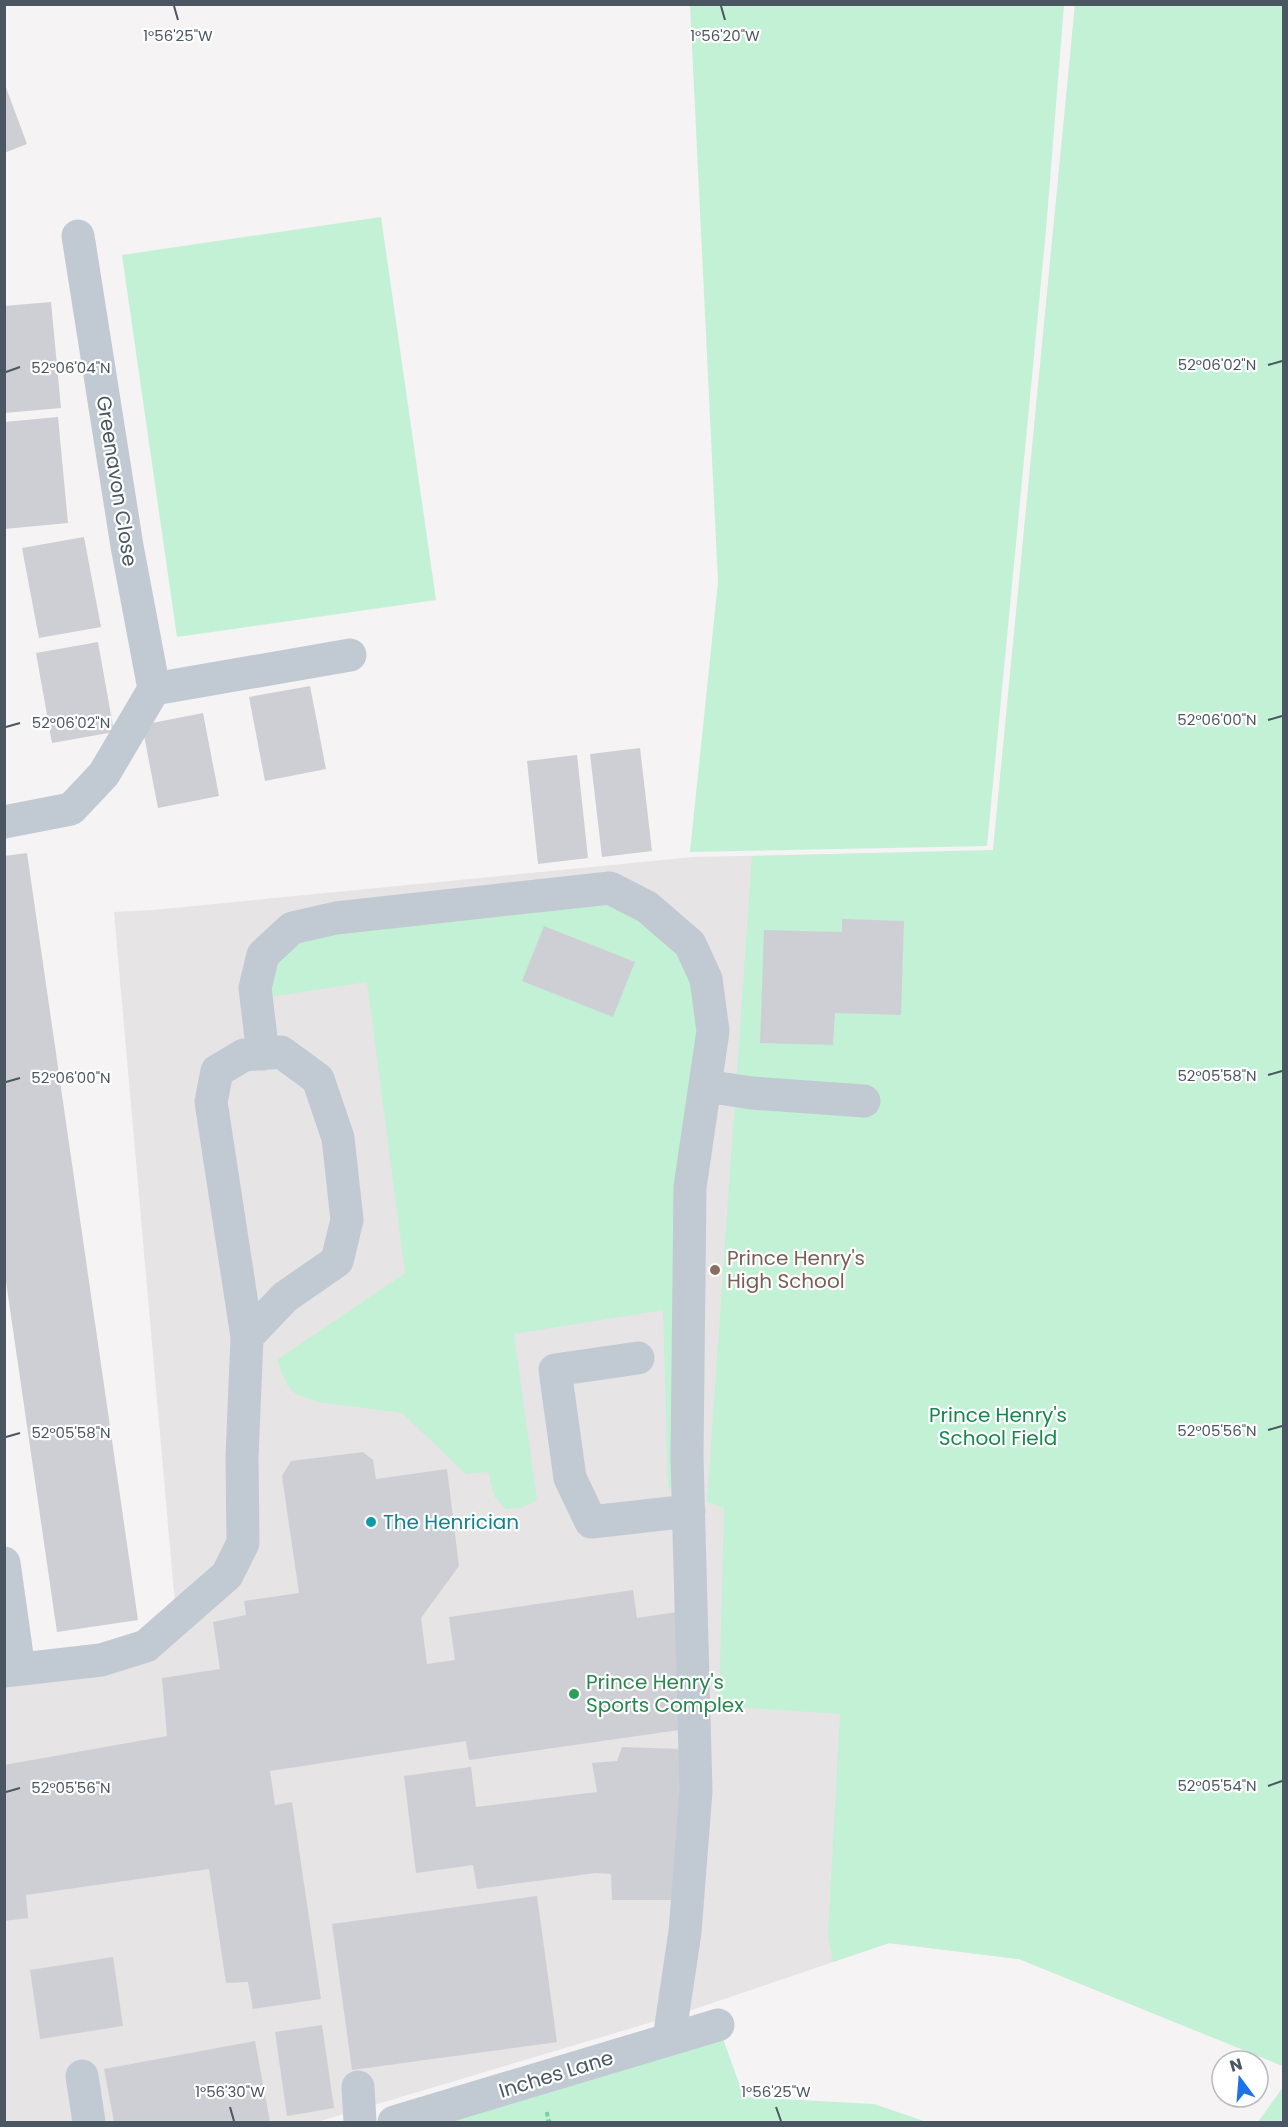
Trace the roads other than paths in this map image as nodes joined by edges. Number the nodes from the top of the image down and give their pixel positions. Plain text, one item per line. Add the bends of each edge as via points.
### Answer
1 (78, 236) dead end
2 (350, 655) dead end
3 (154, 689) junction
4 (4, 822) edge
5 (264, 1054) junction
6 (705, 1086) junction
7 (864, 1101) dead end
8 (247, 1337) junction
9 (639, 1358) dead end
10 (689, 1510) junction
11 (4, 1563) edge
12 (12, 1670) edge
13 (718, 2025) dead end
14 (669, 2039) junction
15 (82, 2076) dead end
16 (358, 2087) dead end
17 (89, 2122) edge
18 (360, 2122) edge
19 (394, 2122) edge

1 - 3 street, Greenavon Close
2 - 3 street
3 - 4 street via 104,774 71,809
5 - 6 street via 255,988 263,955 292,928 336,918 610,888 647,907 690,944 706,979 713,1031
5 - 8 street via 244,1055 217,1071 211,1102
5 - 8 street via 281,1052 318,1079 338,1138 347,1220 336,1261 285,1297
6 - 7 street
6 - 10 street via 690,1187
8 - 12 street via 243,1543 227,1575 146,1646 101,1660
9 - 10 street via 555,1370 570,1478 591,1522
10 - 14 street via 696,1791 685,1932
11 - 12 street
13 - 14 street, Inches Lane
14 - 19 street, Inches Lane
15 - 17 street
16 - 18 street

